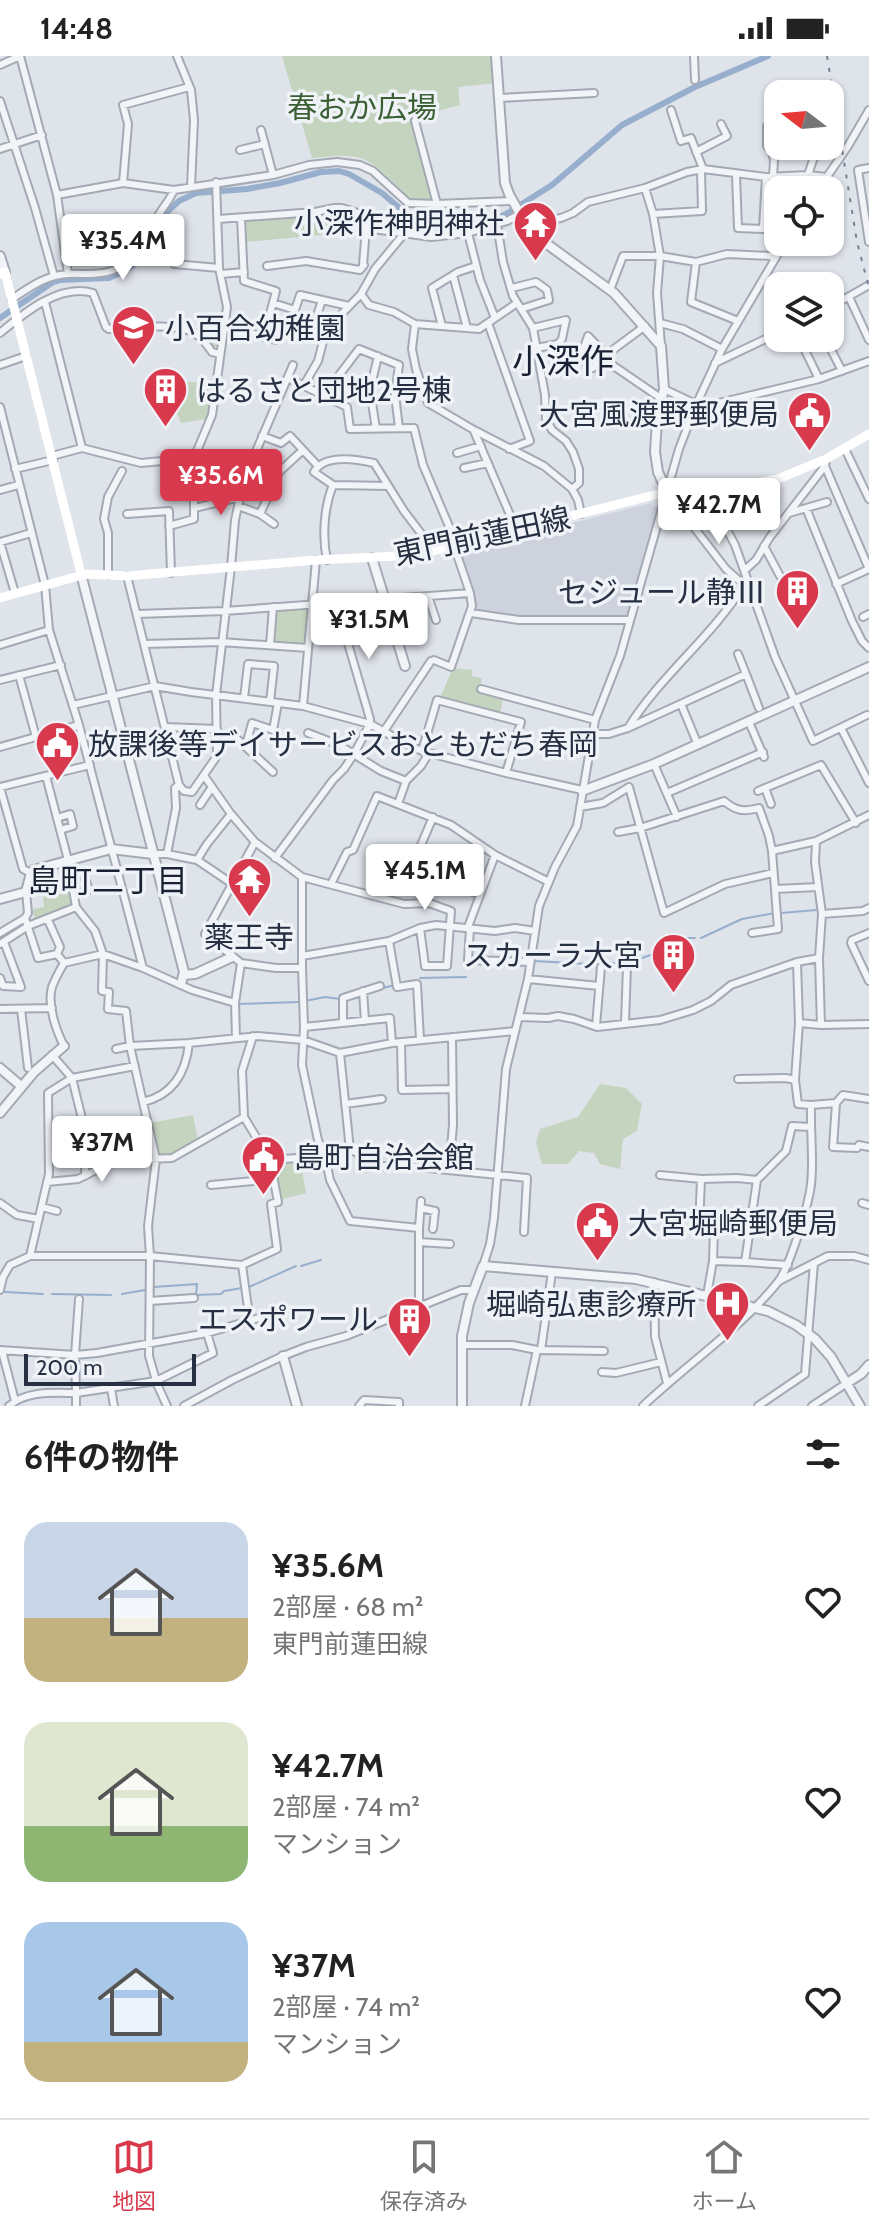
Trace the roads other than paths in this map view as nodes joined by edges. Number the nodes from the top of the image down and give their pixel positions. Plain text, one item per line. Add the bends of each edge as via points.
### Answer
1 (20, 56) edge
2 (177, 56) edge
3 (496, 56) edge
4 (694, 56) edge
5 (0, 65) edge
6 (695, 80) dead end
7 (189, 87) junction
8 (594, 93) dead end
9 (499, 98) junction
10 (0, 101) edge
11 (671, 110) dead end
12 (869, 110) edge
13 (415, 121) dead end
14 (721, 124) dead end
15 (261, 130) dead end
16 (42, 135) junction
17 (14, 144) junction
18 (265, 144) junction
19 (0, 149) edge
20 (240, 150) dead end
21 (696, 152) junction
22 (813, 160) edge
23 (869, 168) edge
24 (702, 170) junction
25 (273, 175) junction
26 (736, 175) junction
27 (808, 175) junction
28 (789, 176) edge
29 (817, 176) edge
30 (827, 176) edge
31 (764, 177) edge
32 (123, 183) junction
33 (216, 184) junction
34 (191, 186) junction
35 (645, 188) junction
36 (174, 190) junction
37 (57, 195) junction
38 (513, 202) junction
39 (437, 204) junction
40 (520, 213) junction
41 (653, 214) junction
42 (241, 218) junction
43 (218, 219) junction
44 (764, 222) edge
45 (497, 224) junction
46 (867, 225) edge
47 (366, 228) junction
48 (468, 233) junction
49 (403, 235) junction
50 (869, 242) edge
51 (0, 256) edge
52 (660, 256) junction
53 (777, 256) edge
54 (775, 259) junction
55 (696, 262) junction
56 (174, 264) dead end
57 (363, 265) junction
58 (267, 266) dead end
59 (476, 266) junction
60 (375, 269) junction
61 (220, 271) junction
62 (244, 272) junction
63 (3, 273) edge
64 (68, 274) junction
65 (453, 275) junction
66 (54, 276) junction
67 (869, 285) edge
68 (512, 288) junction
69 (610, 290) junction
70 (361, 294) junction
71 (849, 297) junction
72 (322, 300) junction
73 (844, 300) edge
74 (45, 302) junction
75 (273, 303) junction
76 (349, 306) junction
77 (519, 306) junction
78 (15, 308) junction
79 (495, 318) junction
80 (738, 321) junction
81 (488, 323) junction
82 (660, 323) junction
83 (415, 324) junction
84 (224, 326) junction
85 (442, 326) junction
86 (645, 326) junction
87 (313, 328) junction
88 (467, 328) junction
89 (533, 328) junction
90 (326, 330) junction
91 (0, 333) edge
92 (264, 336) junction
93 (764, 340) edge
94 (869, 340) edge
95 (661, 346) junction
96 (536, 348) junction
97 (722, 349) junction
98 (806, 352) edge
99 (832, 352) edge
100 (220, 354) junction
101 (26, 356) junction
102 (378, 356) junction
103 (604, 356) junction
104 (869, 361) edge
105 (715, 363) junction
106 (0, 365) edge
107 (293, 365) dead end
108 (842, 371) junction
109 (288, 378) junction
110 (819, 379) junction
111 (304, 385) junction
112 (664, 389) junction
113 (324, 395) junction
114 (662, 399) junction
115 (696, 405) junction
116 (0, 407) edge
117 (399, 428) junction
118 (376, 429) junction
119 (474, 430) junction
120 (869, 434) edge
121 (262, 436) junction
122 (9, 443) junction
123 (0, 445) edge
124 (506, 447) junction
125 (82, 448) junction
126 (482, 448) junction
127 (845, 449) junction
128 (303, 450) junction
129 (457, 453) dead end
130 (52, 458) junction
131 (194, 458) junction
132 (488, 463) junction
133 (826, 463) junction
134 (317, 465) junction
135 (464, 468) dead end
136 (15, 469) junction
137 (122, 471) dead end
138 (18, 485) junction
139 (333, 485) junction
140 (388, 486) junction
141 (710, 487) junction
142 (572, 489) junction
143 (0, 490) edge
144 (667, 492) junction
145 (240, 497) junction
146 (869, 499) edge
147 (827, 502) dead end
148 (238, 506) junction
149 (195, 508) junction
150 (806, 508) junction
151 (789, 513) junction
152 (127, 514) dead end
153 (260, 514) junction
154 (581, 514) junction
155 (274, 524) dead end
156 (169, 526) junction
157 (517, 531) junction
158 (31, 533) junction
159 (456, 546) junction
160 (764, 546) junction
161 (428, 553) junction
162 (372, 558) junction
163 (316, 560) junction
164 (327, 560) junction
165 (231, 567) junction
166 (869, 569) edge
167 (745, 570) junction
168 (171, 573) junction
169 (81, 574) junction
170 (108, 575) junction
171 (127, 576) junction
172 (789, 577) dead end
173 (746, 584) junction
174 (836, 584) junction
175 (45, 585) junction
176 (15, 593) junction
177 (470, 593) junction
178 (428, 596) junction
179 (0, 598) edge
180 (385, 599) junction
181 (336, 602) junction
182 (312, 604) junction
183 (273, 607) junction
184 (224, 611) junction
185 (471, 613) junction
186 (137, 614) junction
187 (436, 620) dead end
188 (630, 620) junction
189 (49, 630) junction
190 (221, 642) junction
191 (144, 644) junction
192 (0, 645) edge
193 (270, 645) junction
194 (308, 648) junction
195 (869, 648) edge
196 (738, 654) dead end
197 (61, 665) junction
198 (405, 666) dead end
199 (869, 667) edge
200 (746, 674) junction
201 (19, 675) junction
202 (0, 680) edge
203 (155, 686) junction
204 (481, 689) dead end
205 (112, 695) junction
206 (216, 695) junction
207 (244, 698) junction
208 (796, 700) junction
209 (274, 702) junction
210 (681, 704) junction
211 (73, 705) junction
212 (303, 706) junction
213 (759, 708) dead end
214 (868, 717) edge
215 (595, 720) junction
216 (749, 722) junction
217 (370, 724) junction
218 (79, 725) junction
219 (165, 727) junction
220 (628, 728) junction
221 (841, 728) junction
222 (217, 731) junction
223 (384, 731) junction
224 (308, 733) dead end
225 (592, 734) junction
226 (36, 737) junction
227 (246, 745) junction
228 (698, 745) junction
229 (0, 747) edge
230 (425, 752) junction
231 (354, 754) junction
232 (654, 764) junction
233 (90, 765) junction
234 (273, 772) dead end
235 (506, 773) junction
236 (46, 776) junction
237 (205, 777) junction
238 (24, 781) junction
239 (406, 781) junction
240 (869, 783) edge
241 (179, 785) junction
242 (0, 787) edge
243 (212, 787) junction
244 (582, 790) junction
245 (27, 791) dead end
246 (667, 793) junction
247 (398, 804) junction
248 (771, 804) dead end
249 (200, 805) dead end
250 (580, 807) junction
251 (231, 814) junction
252 (869, 815) edge
253 (433, 817) junction
254 (677, 817) junction
255 (57, 818) junction
256 (856, 823) junction
257 (640, 828) junction
258 (60, 830) junction
259 (618, 832) dead end
260 (816, 841) junction
261 (255, 842) junction
262 (111, 849) junction
263 (772, 851) junction
264 (153, 854) junction
265 (167, 854) junction
266 (495, 855) junction
267 (275, 858) junction
268 (68, 860) junction
269 (197, 860) junction
270 (31, 873) junction
271 (773, 873) junction
272 (302, 877) junction
273 (85, 879) dead end
274 (549, 882) junction
275 (231, 883) junction
276 (331, 884) junction
277 (818, 887) junction
278 (775, 889) junction
279 (26, 892) junction
280 (74, 894) junction
281 (479, 894) junction
282 (0, 899) edge
283 (76, 907) junction
284 (869, 908) edge
285 (822, 914) junction
286 (25, 918) junction
287 (48, 920) junction
288 (28, 926) junction
289 (450, 926) junction
290 (420, 928) junction
291 (469, 928) junction
292 (535, 931) junction
293 (0, 933) edge
294 (752, 933) dead end
295 (869, 933) edge
296 (389, 941) junction
297 (2, 943) edge
298 (57, 954) junction
299 (103, 954) junction
300 (302, 956) junction
301 (232, 957) junction
302 (819, 958) junction
303 (530, 962) junction
304 (797, 962) junction
305 (64, 963) junction
306 (241, 963) junction
307 (627, 966) dead end
308 (601, 967) dead end
309 (143, 968) junction
310 (302, 968) junction
311 (868, 976) edge
312 (0, 978) edge
313 (183, 979) junction
314 (528, 979) junction
315 (380, 986) dead end
316 (599, 986) junction
317 (363, 991) junction
318 (235, 1003) junction
319 (52, 1008) junction
320 (0, 1009) edge
321 (21, 1009) junction
322 (519, 1017) junction
323 (365, 1021) junction
324 (343, 1023) junction
325 (625, 1023) junction
326 (799, 1023) junction
327 (869, 1024) edge
328 (821, 1025) junction
329 (596, 1026) junction
330 (304, 1027) junction
331 (515, 1031) junction
332 (253, 1036) junction
333 (452, 1037) junction
334 (236, 1038) junction
335 (303, 1040) junction
336 (420, 1040) junction
337 (189, 1043) junction
338 (396, 1043) junction
339 (64, 1046) joint
340 (130, 1046) junction
341 (116, 1049) dead end
342 (340, 1053) junction
343 (52, 1055) junction
344 (135, 1066) junction
345 (0, 1068) edge
346 (28, 1068) dead end
347 (72, 1078) junction
348 (738, 1079) dead end
349 (795, 1080) junction
350 (21, 1086) junction
351 (452, 1089) junction
352 (382, 1099) dead end
353 (869, 1099) edge
354 (143, 1102) junction
355 (836, 1103) junction
356 (345, 1104) junction
357 (811, 1105) junction
358 (0, 1113) edge
359 (244, 1117) junction
360 (810, 1127) junction
361 (869, 1147) edge
362 (350, 1150) junction
363 (325, 1156) junction
364 (156, 1159) junction
365 (270, 1160) junction
366 (449, 1170) junction
367 (660, 1175) dead end
368 (85, 1176) junction
369 (498, 1176) junction
370 (274, 1179) junction
371 (701, 1179) junction
372 (757, 1180) junction
373 (47, 1182) junction
374 (211, 1185) dead end
375 (0, 1203) edge
376 (42, 1207) junction
377 (57, 1211) dead end
378 (721, 1217) dead end
379 (39, 1219) junction
380 (751, 1219) junction
381 (419, 1228) junction
382 (433, 1229) dead end
383 (524, 1232) dead end
384 (419, 1242) junction
385 (450, 1244) dead end
386 (30, 1256) junction
387 (150, 1256) junction
388 (869, 1260) edge
389 (713, 1261) junction
390 (745, 1262) junction
391 (814, 1263) junction
392 (242, 1265) junction
393 (788, 1265) junction
394 (483, 1266) junction
395 (2, 1272) edge
396 (552, 1272) junction
397 (779, 1281) junction
398 (654, 1282) junction
399 (0, 1290) edge
400 (473, 1290) junction
401 (707, 1295) junction
402 (194, 1298) dead end
403 (79, 1299) dead end
404 (150, 1301) junction
405 (419, 1305) junction
406 (754, 1307) junction
407 (266, 1316) dead end
408 (250, 1322) junction
409 (207, 1333) junction
410 (809, 1334) junction
411 (150, 1344) junction
412 (461, 1345) junction
413 (539, 1350) junction
414 (1, 1351) edge
415 (604, 1351) dead end
416 (75, 1355) junction
417 (283, 1356) junction
418 (661, 1362) junction
419 (869, 1365) edge
420 (602, 1372) dead end
421 (156, 1381) junction
422 (667, 1383) junction
423 (847, 1383) junction
424 (111, 1388) junction
425 (76, 1393) junction
426 (12, 1403) edge
427 (76, 1406) edge
428 (114, 1406) edge
429 (167, 1406) edge
430 (184, 1406) edge
431 (297, 1406) edge
432 (359, 1406) edge
433 (399, 1406) edge
434 (462, 1406) edge
435 (525, 1406) edge
436 (643, 1406) edge
437 (758, 1406) edge
438 (812, 1406) edge
439 (860, 1406) edge

1 - 5 street
1 - 16 street
2 - 7 street
3 - 9 street
4 - 6 street
7 - 32 street via 123,105 128,124
7 - 34 street via 194,120
8 - 9 street
9 - 38 street via 505,183
10 - 17 street
11 - 21 street via 681,141 691,138
12 - 30 street
13 - 39 street
14 - 21 street via 727,136
15 - 18 street
16 - 17 street
16 - 37 street
17 - 19 street
17 - 66 street
18 - 20 street
18 - 25 street
21 - 24 street
22 - 27 street
23 - 46 street via 858,170
24 - 26 street
24 - 35 street
24 - 41 street via 702,211
25 - 33 street
25 - 39 street via 309,165 360,165 408,203
26 - 31 street
26 - 44 street via 738,228 763,229
27 - 28 street
27 - 29 street
32 - 36 street
32 - 37 street
33 - 34 street
33 - 43 street
34 - 36 street
35 - 40 street via 588,202 561,218
35 - 41 street
36 - 64 street via 131,259 112,271
37 - 64 street
38 - 39 street
38 - 40 street
40 - 45 street
40 - 69 street via 532,233
41 - 52 street
42 - 43 street
42 - 47 street via 342,208 364,215
42 - 62 street
43 - 61 street
45 - 48 street
45 - 68 street
46 - 50 street
47 - 49 street
47 - 57 street
48 - 49 street
48 - 59 street
49 - 60 street
51 - 63 street
52 - 55 street
52 - 69 street via 623,256
52 - 82 street
53 - 54 street
54 - 55 street via 727,254
54 - 80 street
55 - 80 street via 691,302
56 - 61 street
57 - 58 street via 360,270 306,261
57 - 60 street
59 - 65 street
59 - 79 street
60 - 70 street
61 - 62 street
61 - 84 street via 227,307
62 - 75 street via 244,281 276,291
63 - 78 main road
64 - 66 street
65 - 85 street via 432,288
65 - 88 street
66 - 78 street via 39,281
67 - 71 street
68 - 77 street
68 - 77 street via 536,282 547,290 549,300
69 - 86 street
70 - 76 street
70 - 83 street via 369,305
71 - 73 street
71 - 94 street
72 - 75 street via 300,295 295,310
72 - 76 street
72 - 87 street
74 - 78 street
74 - 100 street via 59,294 90,291 109,329 179,328 193,332
74 - 125 street
75 - 92 street
76 - 90 street
77 - 79 street
77 - 89 street
78 - 91 street
78 - 101 main road
79 - 81 street
80 - 97 street
81 - 88 street
81 - 124 street via 530,441
82 - 95 street
82 - 97 street
83 - 85 street
83 - 119 street via 412,349 428,403
84 - 92 street
84 - 100 street
85 - 88 street
86 - 95 street
86 - 103 street
87 - 90 street
87 - 92 street via 291,323 276,340
89 - 96 street
89 - 96 street via 566,320 558,344
90 - 111 street via 318,361
93 - 105 street
95 - 112 street
96 - 142 street via 548,425 573,452 579,469 579,483
97 - 105 street
98 - 110 street
99 - 108 street
100 - 131 street via 212,415
101 - 106 street
101 - 130 main road
102 - 113 street via 359,349
102 - 117 street via 399,365
102 - 118 street via 370,390
103 - 103 street via 588,336 580,359 593,368
103 - 114 street
104 - 108 street
105 - 115 street
107 - 109 street
108 - 110 street
109 - 111 street
109 - 121 street
110 - 115 street
111 - 113 street
112 - 114 street
112 - 115 street
113 - 118 street via 347,407 350,429
114 - 144 street via 655,452
115 - 144 street
116 - 122 street
117 - 118 street
117 - 159 street via 414,428
119 - 124 street
119 - 126 street
120 - 127 main road, 東門前蓮田線
121 - 128 street via 281,443 290,436
121 - 145 street
122 - 123 street
122 - 136 street
124 - 126 street
124 - 142 street via 544,466
125 - 130 street
125 - 131 street via 141,463
126 - 129 street
126 - 132 street
127 - 133 main road, 東門前蓮田線
127 - 146 street
128 - 134 street
128 - 153 street via 279,472
130 - 136 street
130 - 169 main road
131 - 149 street
132 - 135 street
132 - 157 street
133 - 141 main road, 東門前蓮田線 via 778,479
133 - 151 street
133 - 166 street
134 - 139 street via 314,472
134 - 140 street via 329,459 374,463
136 - 138 street
137 - 170 street via 104,519
138 - 143 street
138 - 158 street
139 - 140 street
139 - 164 street via 323,541
140 - 161 street via 423,536
141 - 144 main road, 東門前蓮田線
141 - 167 street
142 - 154 street
144 - 154 main road, 東門前蓮田線
144 - 173 street via 726,569
144 - 188 street
145 - 148 street
145 - 149 street
147 - 150 street
148 - 153 street
148 - 165 street
149 - 156 street via 194,519
150 - 151 street
150 - 174 street
151 - 160 street
152 - 156 street via 169,511
153 - 155 street
154 - 157 main road, 東門前蓮田線
156 - 168 street
157 - 159 main road, 東門前蓮田線
158 - 175 street
158 - 176 street via 0,542
159 - 161 main road, 東門前蓮田線
159 - 177 street
160 - 167 street
160 - 172 street via 780,576
161 - 162 main road, 東門前蓮田線
162 - 164 main road, 東門前蓮田線
162 - 180 street
163 - 164 main road, 東門前蓮田線
163 - 165 main road, 東門前蓮田線
163 - 182 street
165 - 168 main road, 東門前蓮田線
165 - 184 street
166 - 174 street
167 - 173 street
168 - 171 main road, 東門前蓮田線
169 - 170 main road, 東門前蓮田線
169 - 175 main road, 東門前蓮田線
169 - 205 street
170 - 171 main road, 東門前蓮田線
171 - 186 street
173 - 208 street
173 - 220 street
174 - 195 street
175 - 176 main road, 東門前蓮田線
175 - 189 street
176 - 179 main road, 東門前蓮田線
177 - 178 street
177 - 185 street
178 - 180 street
178 - 187 street
180 - 181 street
180 - 198 street
181 - 182 street
181 - 217 street
182 - 183 street
182 - 194 street
183 - 184 street
183 - 193 street
184 - 186 street
184 - 190 street
185 - 188 street via 519,620
185 - 223 street via 451,667 431,661
186 - 191 street
188 - 215 street
189 - 192 street
189 - 197 street
190 - 191 street
190 - 193 street
190 - 206 street
191 - 203 street
193 - 194 street
194 - 212 street
196 - 200 street
197 - 201 street
197 - 211 street
199 - 208 street
200 - 210 street
200 - 213 street
201 - 202 street
201 - 226 street
203 - 205 street
203 - 206 street
203 - 219 street
204 - 215 street
205 - 211 street
205 - 264 street
206 - 207 street
206 - 222 street
207 - 209 street
207 - 209 street via 248,664 274,666
208 - 216 street
208 - 221 street via 813,741
209 - 212 street
209 - 227 street via 273,730 252,723
210 - 220 street
210 - 228 street
211 - 218 street
212 - 217 street
214 - 221 street
215 - 225 street
216 - 228 street
216 - 246 street via 764,755
217 - 223 street
217 - 231 street
218 - 226 street
218 - 233 street
219 - 222 street
219 - 241 street
220 - 225 street
221 - 240 street
222 - 227 street
222 - 237 street via 217,756
223 - 230 street
224 - 231 street
225 - 244 street
226 - 229 street
227 - 234 street
228 - 232 street
230 - 235 street
230 - 235 street via 437,700 521,722
230 - 239 street via 421,766
231 - 239 street
231 - 267 street
232 - 244 street
232 - 246 street
233 - 236 street
233 - 262 street
235 - 244 street
236 - 238 street
236 - 255 street
237 - 241 street via 192,792
237 - 243 street
238 - 242 street
238 - 245 street
239 - 247 street
241 - 265 street
242 - 270 street via 23,869
243 - 249 street
243 - 251 street
244 - 250 street
246 - 254 street
247 - 253 street
247 - 276 street via 377,796
248 - 256 street via 761,789 821,765
250 - 257 street via 603,803 629,787
250 - 274 street via 577,826
251 - 261 street
251 - 269 street
252 - 256 street
253 - 266 street
253 - 281 street via 413,872
254 - 257 street
254 - 263 street via 724,801 739,811 759,808
255 - 258 street
255 - 258 street via 70,814 73,826
256 - 260 street
257 - 259 street
257 - 271 street via 664,913 725,884
258 - 268 street
260 - 263 street
260 - 277 street
261 - 267 street
261 - 275 street
262 - 264 street
262 - 268 street
262 - 309 street
263 - 271 street
264 - 265 street
264 - 313 street
265 - 269 street
266 - 274 street
266 - 281 street
267 - 272 street
268 - 270 street
268 - 280 street
269 - 275 street
270 - 279 street
271 - 278 street
272 - 276 street
272 - 300 street
273 - 280 street via 89,890
274 - 292 street
275 - 301 street via 205,934
276 - 289 street via 404,904 429,903 451,911
277 - 278 street
277 - 285 street
278 - 294 street via 778,929
279 - 282 street
279 - 286 street
280 - 283 street
281 - 291 street
283 - 287 street
283 - 299 street via 95,931
284 - 285 street
285 - 302 street
286 - 288 street
286 - 293 street
287 - 288 street
287 - 298 street via 60,947
288 - 297 street
288 - 298 street via 38,958
289 - 290 street
289 - 290 street via 447,966 425,966
289 - 291 street
290 - 296 street
291 - 292 street
291 - 303 street via 468,960
292 - 303 street
295 - 311 street via 851,943
296 - 300 street
296 - 336 street via 397,987 417,984
297 - 312 street via 21,987 3,986
298 - 305 street
299 - 305 street
299 - 309 street
299 - 340 street via 102,991 109,992 108,1009 126,1011
300 - 310 street
301 - 306 street
301 - 313 street
302 - 304 street
302 - 328 street
303 - 314 street
304 - 325 street via 731,985 711,1001 675,1016
304 - 326 street
305 - 319 street via 52,989
306 - 310 street
306 - 318 street
307 - 325 street
308 - 316 street
309 - 313 street
310 - 330 street
313 - 318 street via 192,990
314 - 316 street
314 - 322 street
315 - 317 street
316 - 329 street
317 - 323 street
317 - 324 street via 343,998
318 - 334 street
319 - 321 street
319 - 339 street
320 - 321 street
321 - 346 street
322 - 329 street via 558,1016
322 - 331 street
323 - 324 street
323 - 338 street via 390,1018
324 - 330 street
325 - 329 street
326 - 328 street
326 - 349 street
327 - 328 street
330 - 335 street
331 - 333 street
331 - 369 street via 506,1069
332 - 334 street
332 - 335 street
332 - 359 street via 242,1071
333 - 336 street
333 - 351 street
334 - 337 street
335 - 342 street
335 - 363 street via 302,1065
336 - 338 street
337 - 340 street
337 - 354 street via 184,1067 169,1090
338 - 342 street
338 - 351 street via 402,1090
339 - 343 street
340 - 341 street
340 - 344 street
342 - 356 street
343 - 347 street
343 - 350 street
344 - 347 street
344 - 354 street
345 - 350 street
347 - 368 street via 86,1135
347 - 373 street via 48,1093
348 - 349 street
349 - 357 street via 798,1104
350 - 358 street
351 - 366 street
352 - 356 street
353 - 355 street via 843,1095
354 - 364 street
355 - 357 street
355 - 361 street via 833,1147
356 - 362 street
357 - 360 street
359 - 364 street via 172,1158
359 - 365 street
360 - 372 street via 792,1126 786,1151
360 - 393 street via 810,1195
362 - 363 street
362 - 366 street via 358,1153 365,1168
363 - 365 street
363 - 381 street via 350,1221
364 - 368 street via 112,1162
364 - 387 street via 148,1223
365 - 370 street
366 - 369 street
367 - 371 street
368 - 373 street
369 - 383 street via 527,1178
369 - 394 street via 493,1232
370 - 374 street
370 - 392 street via 278,1202 271,1204 277,1249
371 - 372 street
371 - 389 street via 699,1227 714,1227
372 - 380 street
373 - 376 street
375 - 379 street via 17,1215
376 - 377 street
376 - 379 street
378 - 380 street
379 - 386 street
380 - 390 street
381 - 382 street via 421,1204 435,1211
381 - 384 street
384 - 385 street
384 - 405 street
386 - 387 street
386 - 395 street
387 - 392 street
387 - 404 street
388 - 391 street via 828,1256
389 - 390 street
389 - 401 street
390 - 393 street
391 - 397 street
391 - 410 street
392 - 408 street
393 - 397 street
394 - 396 street
394 - 400 street
395 - 399 street
396 - 398 street
396 - 413 street
397 - 406 street
398 - 401 street
398 - 418 street
400 - 405 street
400 - 412 street
401 - 406 street
402 - 404 street
403 - 416 street
404 - 411 street
405 - 417 street
406 - 410 street
406 - 422 street
407 - 408 street
408 - 409 street
409 - 411 street
409 - 421 street via 213,1353
410 - 423 street
410 - 437 street via 805,1374
411 - 416 street
411 - 421 street
412 - 413 street
412 - 434 street
413 - 415 street
413 - 435 street
414 - 416 street
414 - 426 street
416 - 425 street
417 - 430 street
417 - 431 street
418 - 420 street
418 - 422 street
419 - 423 street
421 - 424 street
421 - 429 street
422 - 436 street
423 - 438 street
423 - 439 street
424 - 425 street
424 - 428 street
425 - 426 street via 42,1392
425 - 427 street
432 - 433 street via 364,1400

